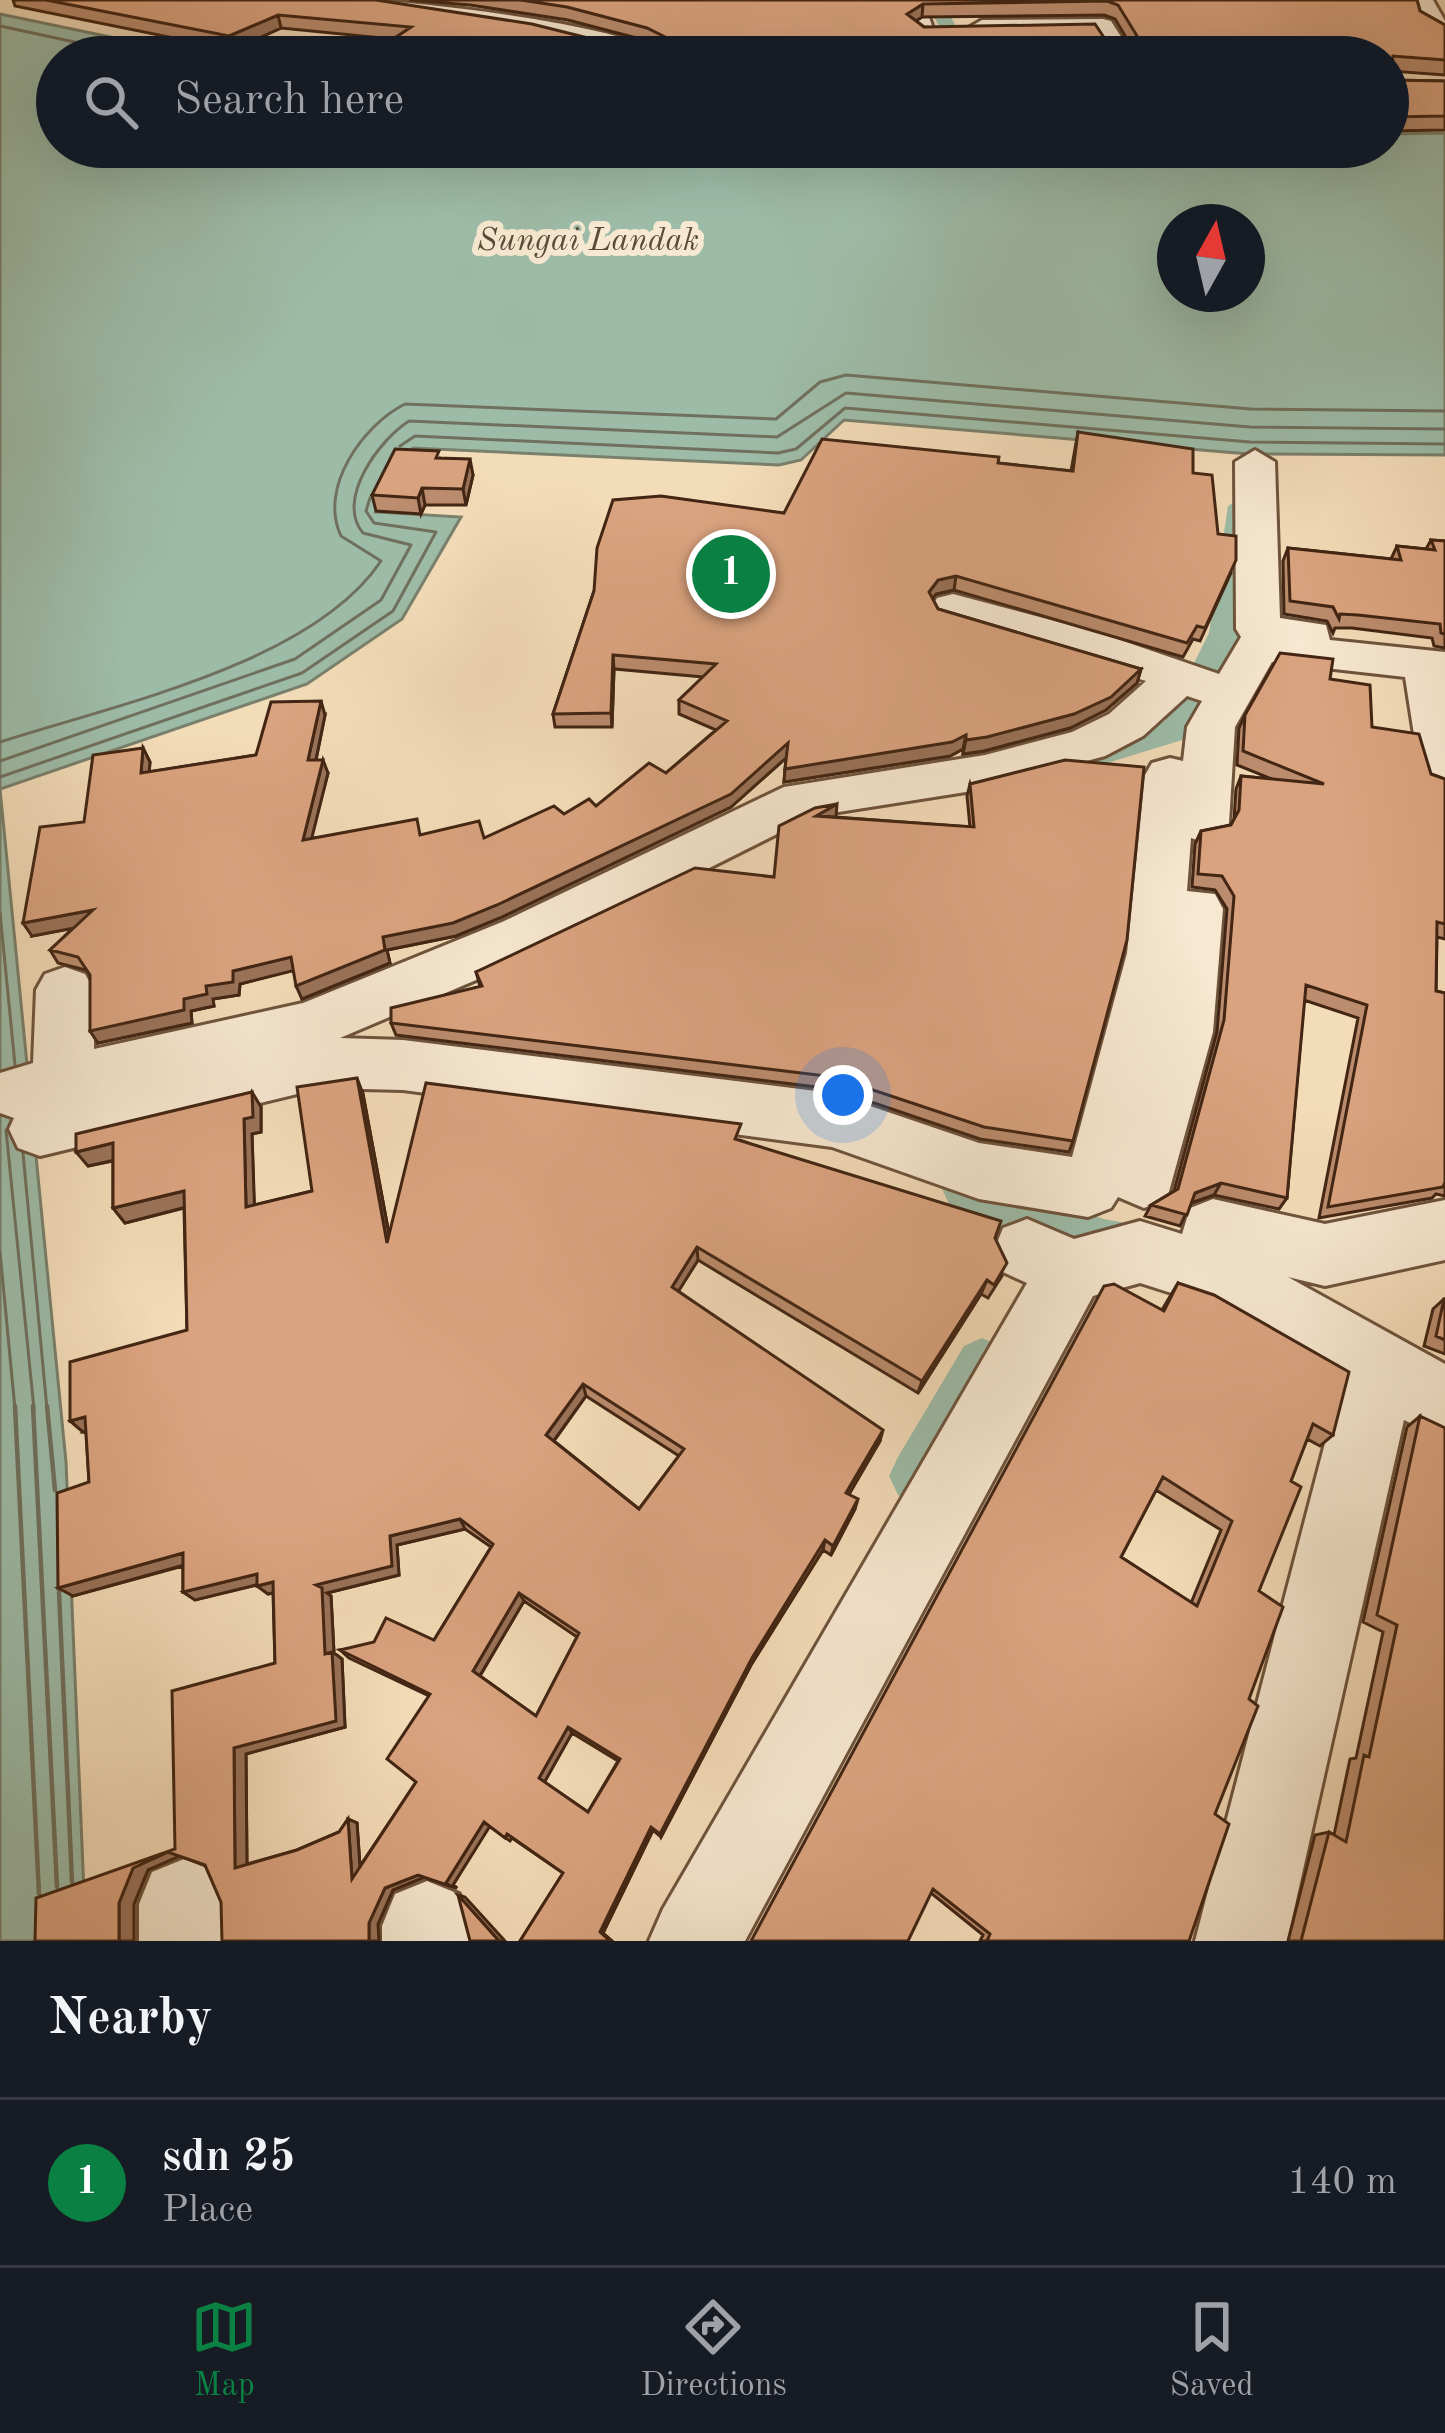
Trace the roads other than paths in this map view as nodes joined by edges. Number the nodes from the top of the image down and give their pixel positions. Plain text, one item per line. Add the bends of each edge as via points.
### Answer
1 (367, 0) edge
2 (517, 0) edge
3 (912, 0) edge
4 (1034, 0) edge
5 (1431, 11) edge
6 (498, 19) junction
7 (1065, 24) junction
8 (922, 28) junction
9 (958, 28) junction
10 (1445, 34) edge
11 (608, 36) edge
12 (925, 36) edge
13 (962, 36) edge
14 (1109, 36) edge
15 (1255, 462) dead end
16 (953, 608) edge
17 (1258, 637) junction
18 (1439, 662) edge
19 (1180, 677) junction
20 (1232, 695) junction
21 (1445, 773) edge
22 (65, 990) dead end
23 (95, 1075) junction
24 (1445, 1230) edge
25 (1223, 1247) junction
26 (1413, 1385) edge
27 (695, 1941) edge
28 (1241, 1941) edge

1 - 6 street
2 - 6 street
3 - 8 street
4 - 7 street via 1052,4
5 - 10 street
6 - 11 street via 585,26
7 - 9 street
7 - 14 street via 1103,26
8 - 9 street
8 - 12 street
9 - 13 street
15 - 17 street
16 - 19 street
17 - 18 street
17 - 20 street
18 - 21 street
19 - 20 street
19 - 23 street via 1096,756 802,800 402,991 311,1025
20 - 23 street via 1187,780 1173,958 1125,1170 1088,1189 980,1171 832,1120 403,1066 322,1064 28,1111
22 - 23 street via 63,1071
24 - 25 street via 1352,1254
25 - 26 street
25 - 27 street via 1049,1260
26 - 28 street

